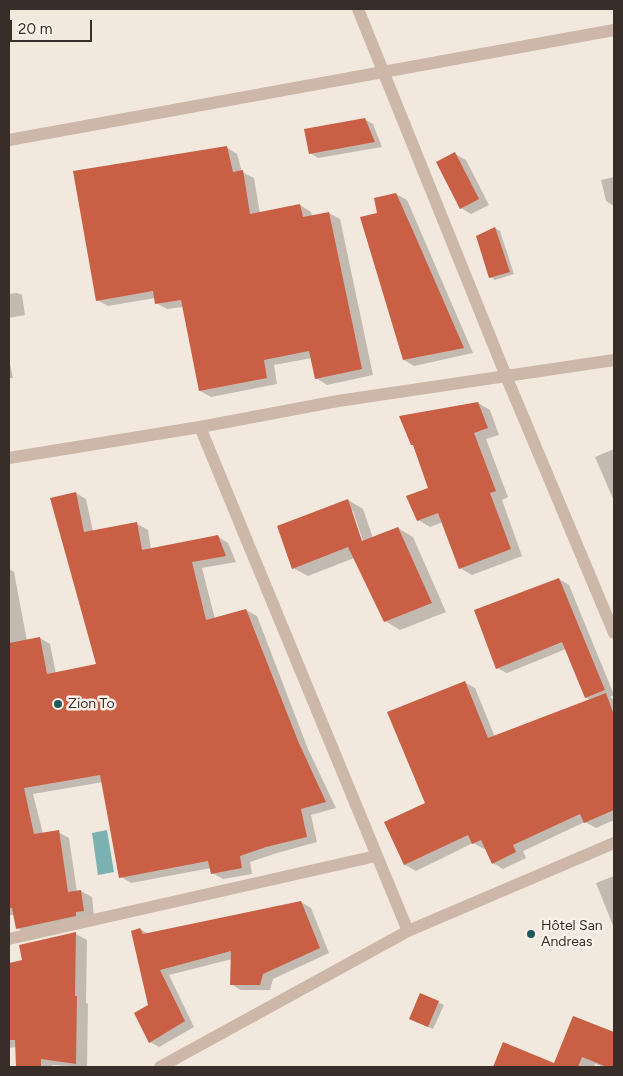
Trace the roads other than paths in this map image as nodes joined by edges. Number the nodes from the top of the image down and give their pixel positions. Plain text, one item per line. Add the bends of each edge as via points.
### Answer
1 (358, 9) edge
2 (614, 30) edge
3 (383, 73) junction
4 (9, 140) edge
5 (614, 360) edge
6 (506, 376) junction
7 (200, 427) junction
8 (9, 458) edge
9 (614, 633) edge
10 (614, 843) edge
11 (376, 856) junction
12 (408, 931) junction
13 (9, 938) edge
14 (160, 1067) edge

1 - 3 street
2 - 3 street
3 - 4 street
3 - 6 street
5 - 6 street
6 - 7 street via 338,401
6 - 9 street
7 - 8 street
7 - 11 street
10 - 12 street
11 - 12 street
11 - 13 street
12 - 14 street

